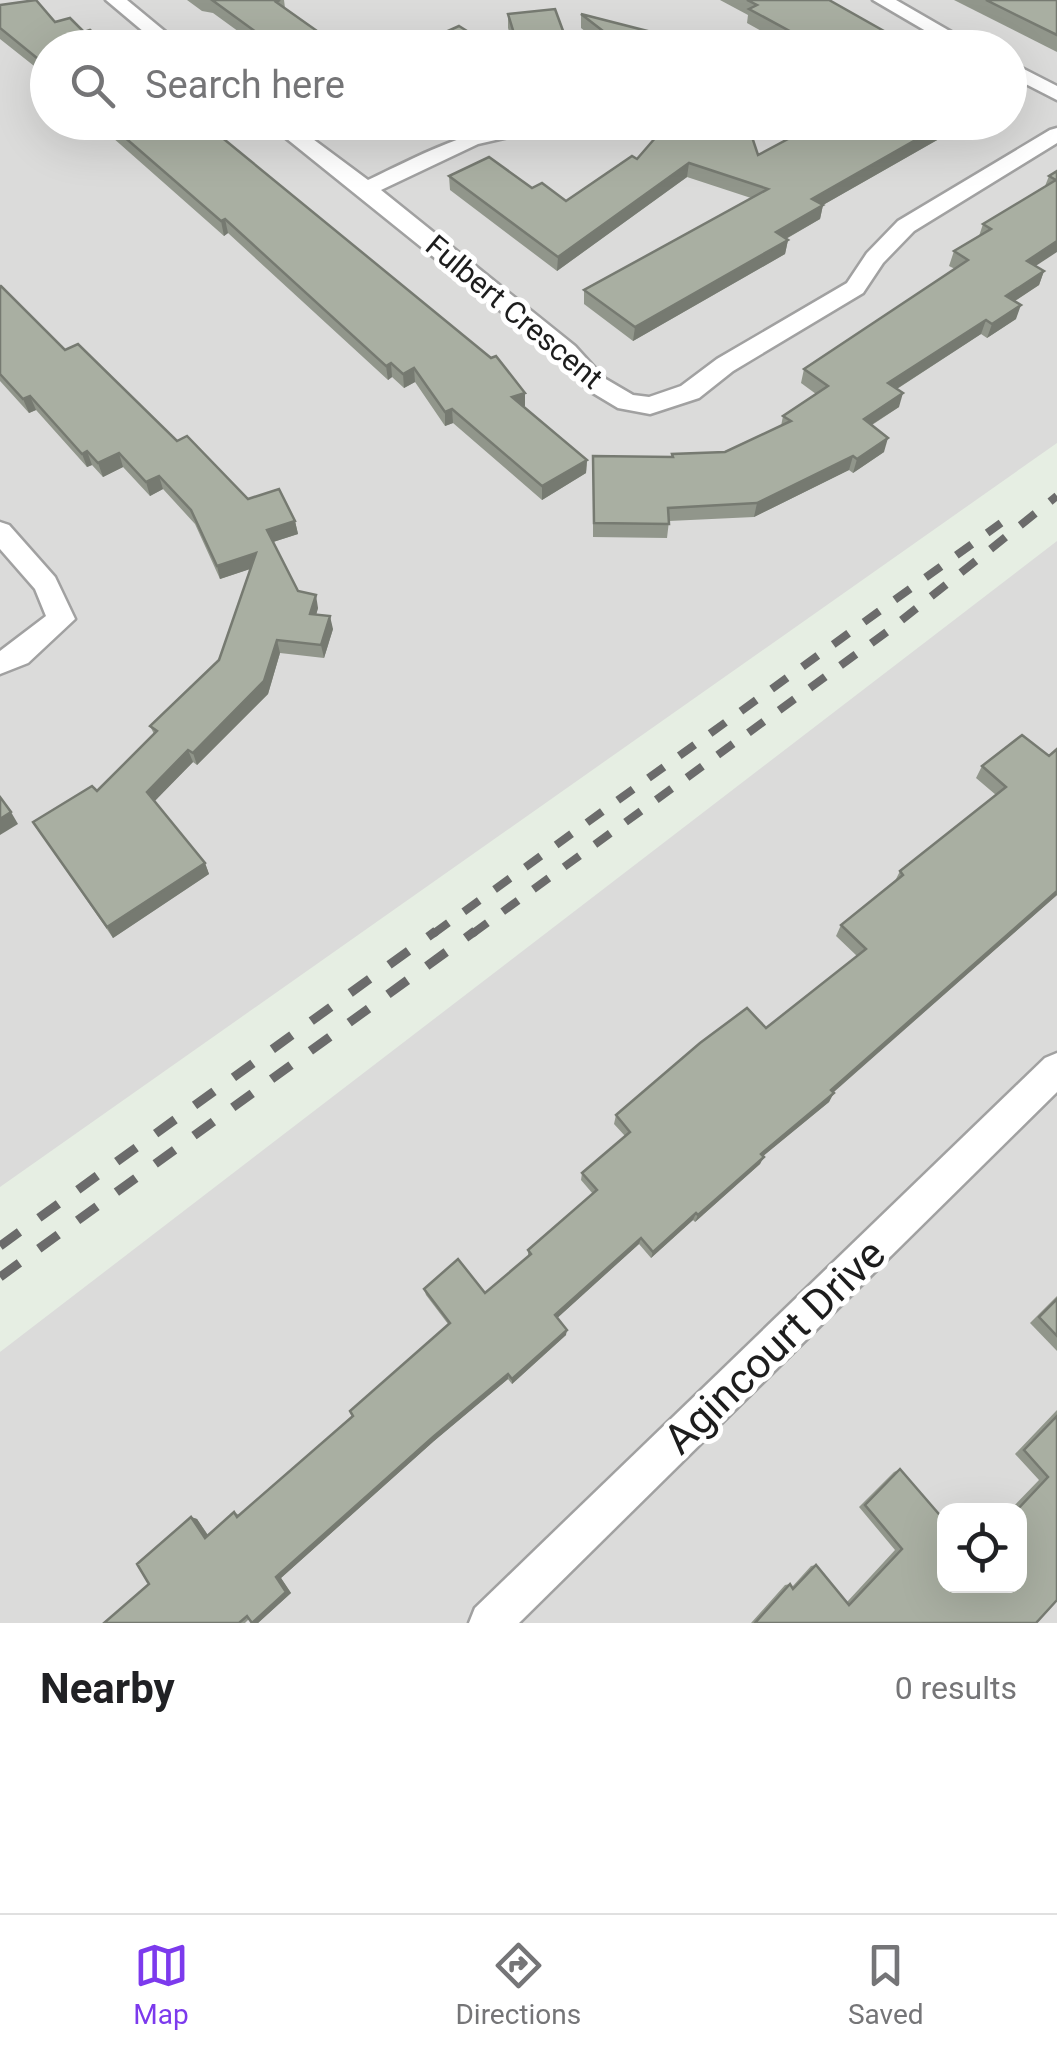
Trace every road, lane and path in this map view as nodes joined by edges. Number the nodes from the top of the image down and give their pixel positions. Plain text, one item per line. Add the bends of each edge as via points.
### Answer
1 (115, 0) edge
2 (882, 0) edge
3 (153, 30) edge
4 (937, 30) edge
5 (1027, 77) edge
6 (1057, 94) edge
7 (1057, 134) edge
8 (300, 140) edge
9 (470, 140) edge
10 (366, 190) junction
11 (0, 532) edge
12 (0, 662) edge
13 (1057, 1070) edge
14 (490, 1623) edge

1 - 3 street
2 - 4 street
5 - 6 street
7 - 10 street, Fulbert Crescent via 906,226 854,288 690,392 650,406 596,384 566,352
8 - 10 street, Fulbert Crescent
9 - 10 street
11 - 12 street via 46,584 60,618
13 - 14 street, Agincourt Drive

